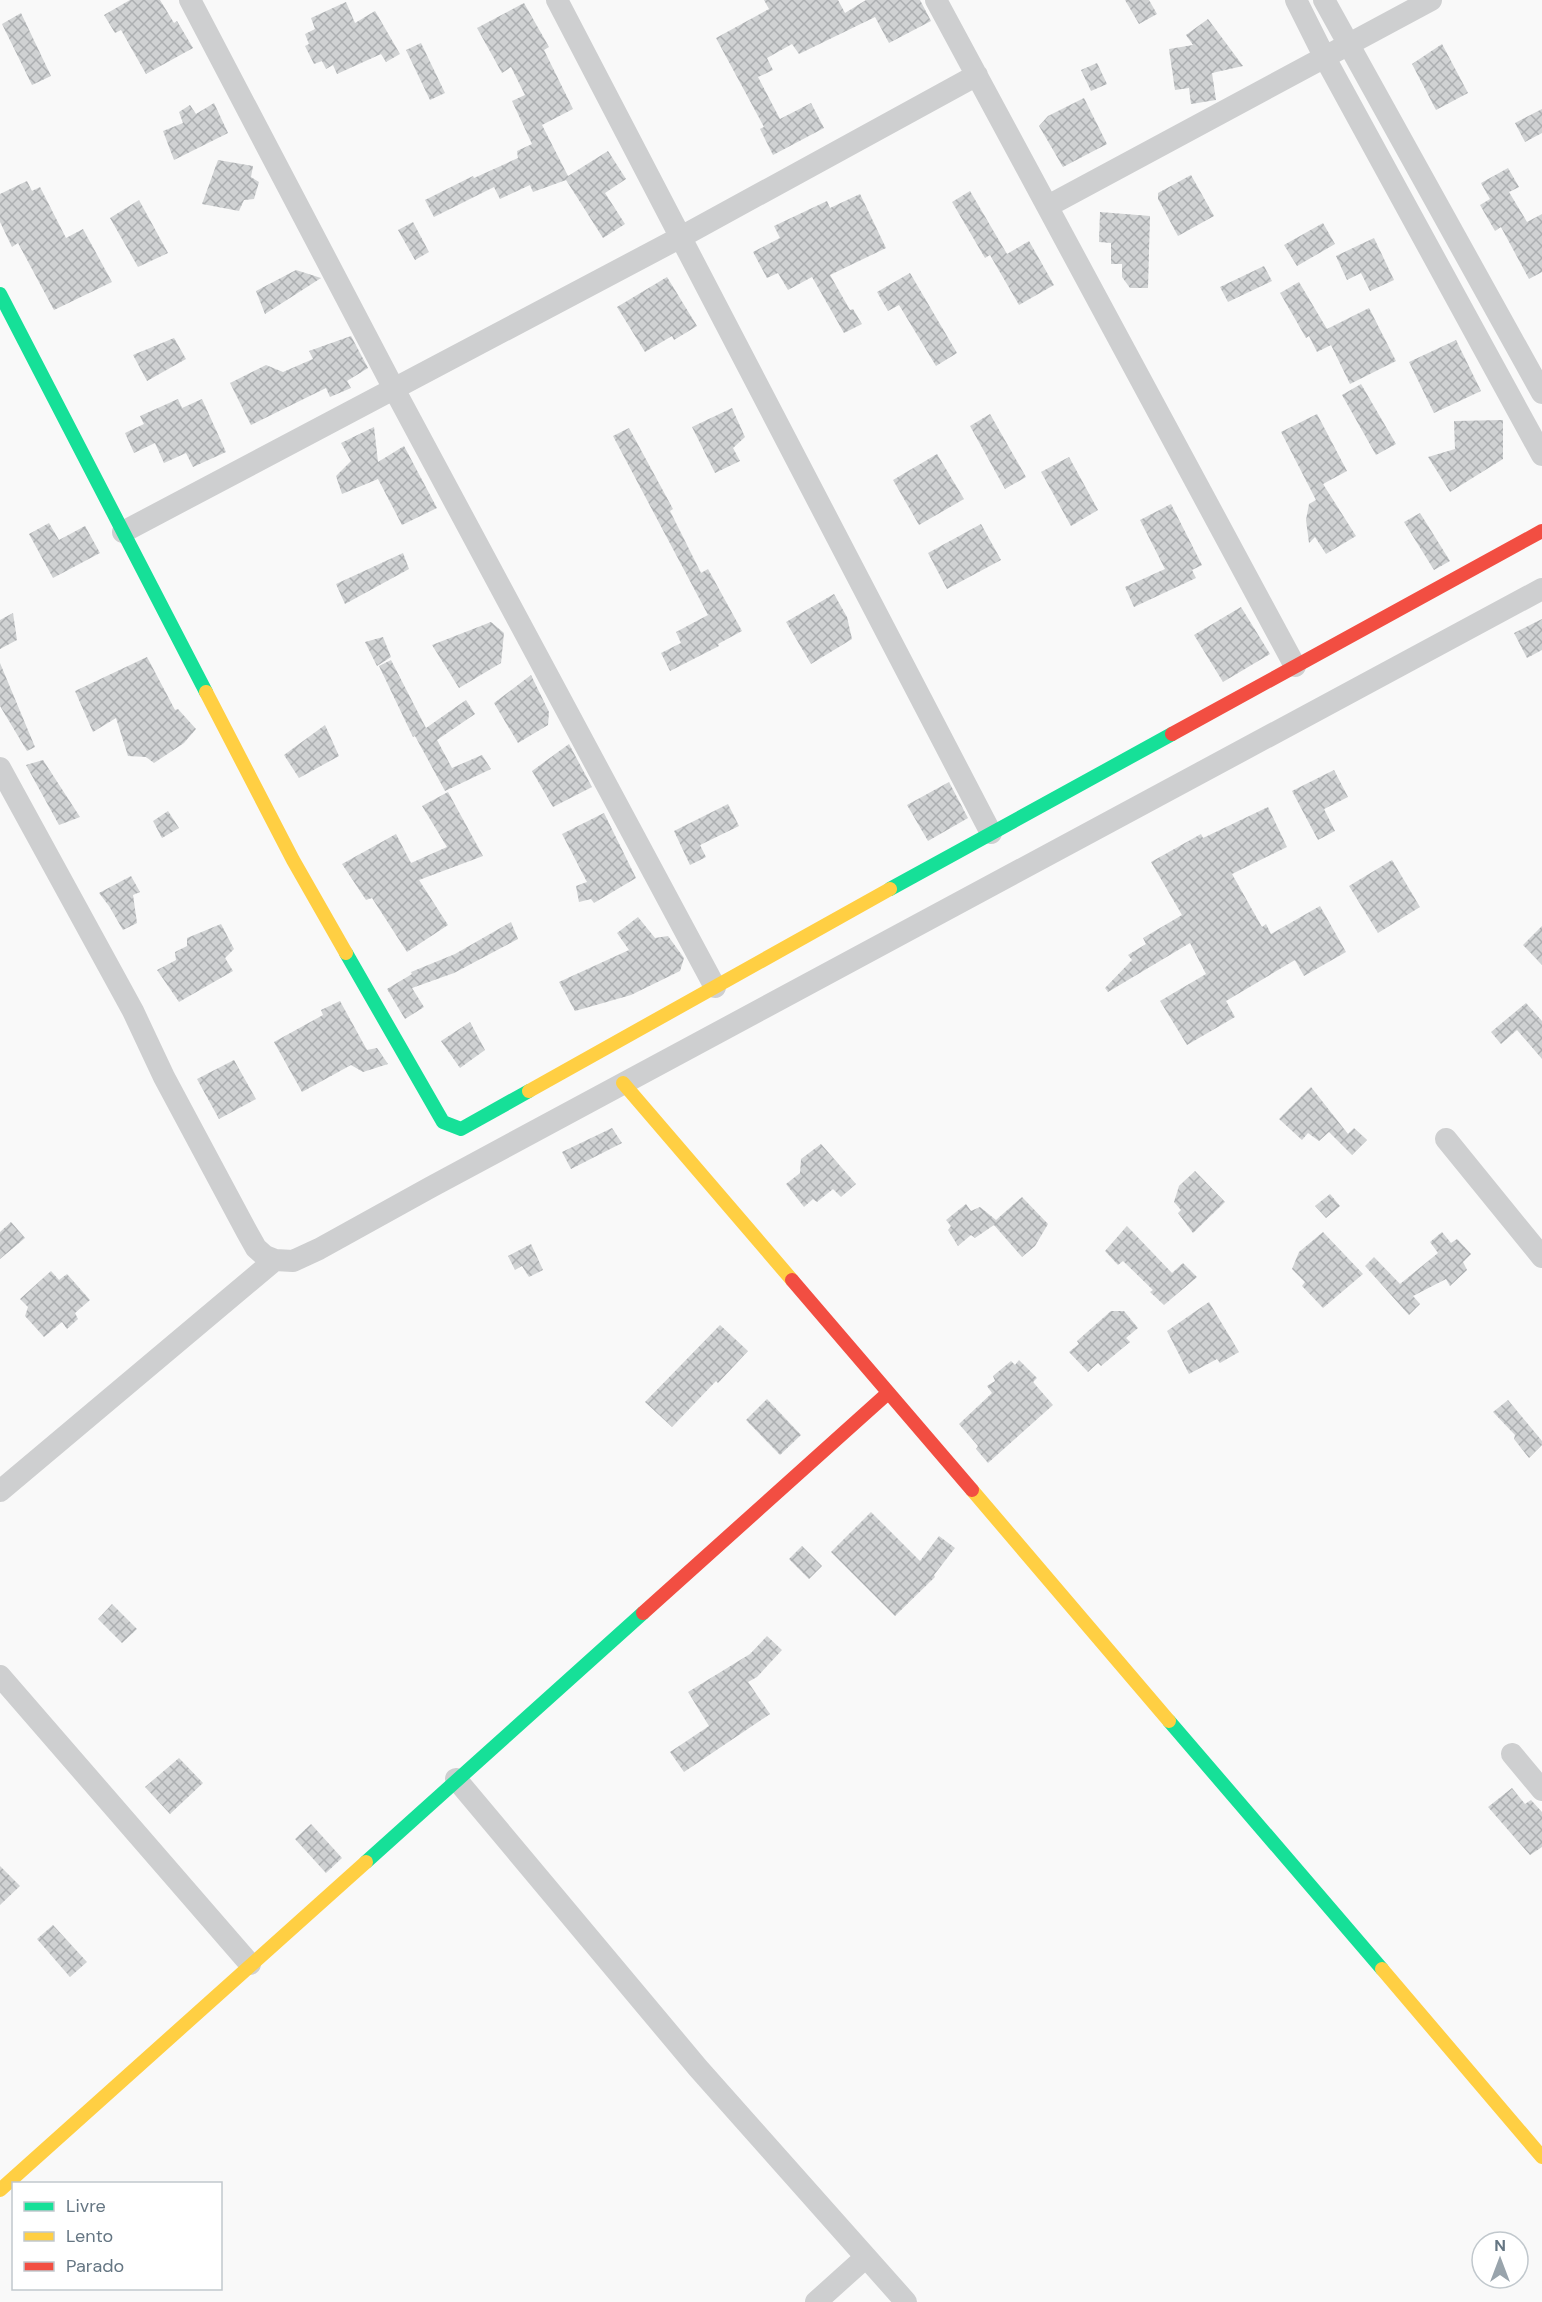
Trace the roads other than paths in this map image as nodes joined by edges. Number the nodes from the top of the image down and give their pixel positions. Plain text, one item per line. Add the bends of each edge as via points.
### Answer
1 (190, 0) edge
2 (557, 0) edge
3 (936, 0) edge
4 (1296, 0) edge
5 (1324, 0) edge
6 (1431, 0) edge
7 (1349, 45) junction
8 (1325, 58) junction
9 (977, 75) junction
10 (1048, 206) junction
11 (681, 237) junction
12 (1, 300) edge
13 (393, 387) junction
14 (1542, 393) edge
15 (1542, 455) edge
16 (1542, 531) edge
17 (123, 532) junction
18 (1542, 589) edge
19 (1295, 666) junction
20 (0, 768) edge
21 (991, 833) junction
22 (715, 987) junction
23 (623, 1083) junction
24 (1446, 1139) dead end
25 (1542, 1257) edge
26 (275, 1260) junction
27 (888, 1393) junction
28 (0, 1491) edge
29 (0, 1676) edge
30 (1512, 1754) dead end
31 (456, 1779) junction
32 (1542, 1790) edge
33 (250, 1964) junction
34 (1542, 2157) edge
35 (0, 2190) edge
36 (866, 2257) junction
37 (816, 2302) edge
38 (906, 2302) edge

1 - 13 street
2 - 11 street
3 - 9 street
4 - 8 street
5 - 7 street
6 - 7 street
7 - 8 street
7 - 14 street
8 - 10 street
8 - 15 street
9 - 10 street
9 - 11 street
10 - 19 street
11 - 13 street
11 - 21 street
12 - 17 street
13 - 17 street
13 - 22 street
16 - 19 street
17 - 22 street via 293,860 443,1122 461,1129
18 - 23 street
19 - 21 street
20 - 26 street via 133,1011 241,1222 256,1248
21 - 22 street
23 - 26 street via 319,1250 293,1261
23 - 27 street
24 - 25 street
26 - 28 street
27 - 31 street
27 - 34 street
29 - 33 street
30 - 32 street
31 - 33 street
31 - 36 street via 698,2068
33 - 35 street
36 - 37 street
36 - 38 street

